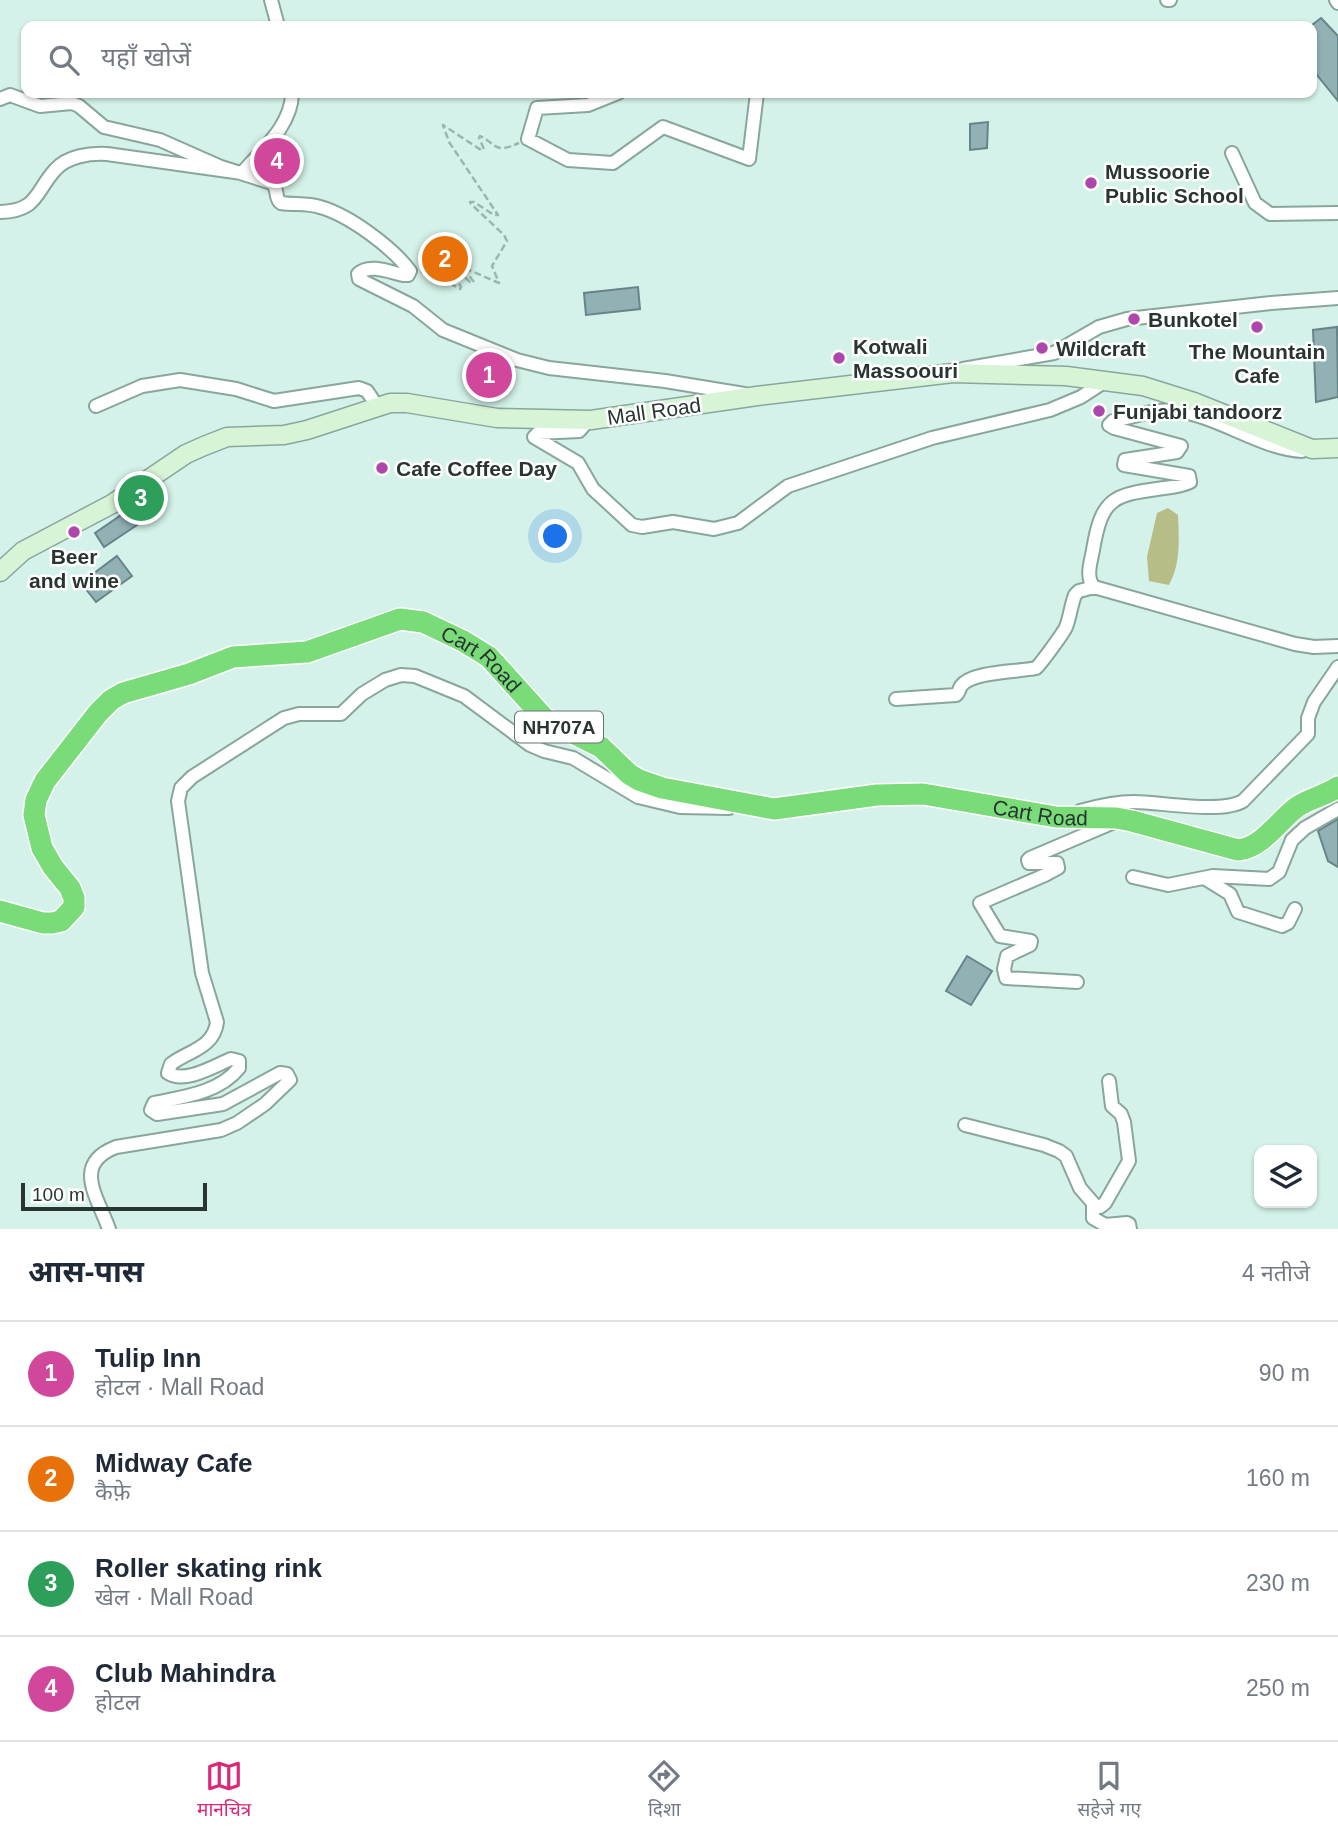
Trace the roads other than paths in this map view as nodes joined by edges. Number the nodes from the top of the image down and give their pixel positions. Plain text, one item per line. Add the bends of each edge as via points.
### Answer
1 (271, 0) edge
2 (277, 21) edge
3 (291, 98) edge
4 (606, 98) edge
5 (756, 98) edge
6 (0, 99) edge
7 (1232, 153) dead end
8 (242, 173) junction
9 (0, 212) edge
10 (1338, 212) edge
11 (1338, 298) edge
12 (953, 373) junction
13 (1107, 380) junction
14 (757, 396) junction
15 (96, 406) dead end
16 (377, 406) junction
17 (589, 420) junction
18 (1338, 448) edge
19 (1312, 449) junction
20 (0, 572) edge
21 (1094, 587) junction
22 (1338, 646) edge
23 (1338, 667) edge
24 (896, 699) dead end
25 (1338, 787) edge
26 (747, 805) junction
27 (1338, 809) edge
28 (1056, 817) junction
29 (1122, 819) junction
30 (1133, 877) dead end
31 (1204, 878) junction
32 (1295, 909) dead end
33 (0, 911) edge
34 (1077, 982) dead end
35 (1109, 1081) dead end
36 (965, 1125) dead end
37 (1093, 1207) junction
38 (109, 1229) edge
39 (1129, 1229) edge

1 - 2 street
3 - 8 street via 284,122
4 - 5 street via 588,105 537,108 528,139 568,160 613,163 663,127 750,159
6 - 8 street via 10,95 40,106 72,103 104,127 160,140
7 - 10 street via 1261,209 1270,214
8 - 9 street via 87,155 55,169 33,201
8 - 14 street via 272,183 281,203 318,206 348,220 384,246 410,271 408,275 363,270 358,276 362,282 418,309 443,330 549,368
11 - 12 street via 1127,319 1090,331 1054,353
12 - 13 street, Mall Road
12 - 14 street, Mall Road
13 - 17 street via 1050,410 932,438 788,486 747,518 714,529 673,522 632,525 593,489 578,463 534,437 538,433 574,433
13 - 19 street, Mall Road via 1194,402
14 - 17 street, Mall Road
15 - 16 street via 142,386 180,380 274,401 359,388 367,391
16 - 17 street, Mall Road via 407,403 497,418
16 - 20 street, Mall Road via 307,430 227,437 204,446 112,504 23,551
18 - 19 street, Mall Road
19 - 21 street via 1286,449 1180,411 1112,421 1109,425 1114,428 1181,446 1177,452 1125,460 1124,465 1189,476 1190,482 1125,494 1111,502 1096,531 1088,577
21 - 22 street via 1295,644
21 - 24 street via 1075,595 1065,631 1036,668 970,680 956,695
23 - 28 street via 1314,702 1304,739 1238,804 1117,803
25 - 29 highway, Cart Road / NH707A via 1300,805 1244,849
26 - 28 highway, Cart Road / NH707A via 774,809 923,793
26 - 33 highway, Cart Road / NH707A via 639,780 601,747 545,719 489,657 423,622 400,619 307,652 233,657 111,700 44,781 36,800 34,815 42,848 70,888 74,907 52,923
26 - 38 street via 700,808 638,797 573,758 530,745 464,696 401,675 367,691 341,715 284,718 200,770 184,783 178,801 202,973 217,1023 206,1044 171,1064 168,1073 177,1077 198,1073 230,1059 239,1061 239,1068 216,1085 189,1097 154,1103 151,1110 166,1114 223,1104 280,1073 290,1080 265,1104 229,1127 116,1147 99,1156 93,1161 91,1178
27 - 31 street via 1292,840 1273,877
28 - 29 highway, Cart Road / NH707A
29 - 34 street via 1030,858 1029,863 1053,862 1058,868 980,904 1000,936 1031,941 1007,956 1006,978
30 - 31 street via 1166,885
31 - 32 street via 1230,894 1238,912 1282,926
35 - 37 street via 1112,1106 1124,1122 1129,1161 1105,1203
36 - 37 street via 1059,1151
37 - 39 street via 1093,1218 1101,1224 1127,1223

